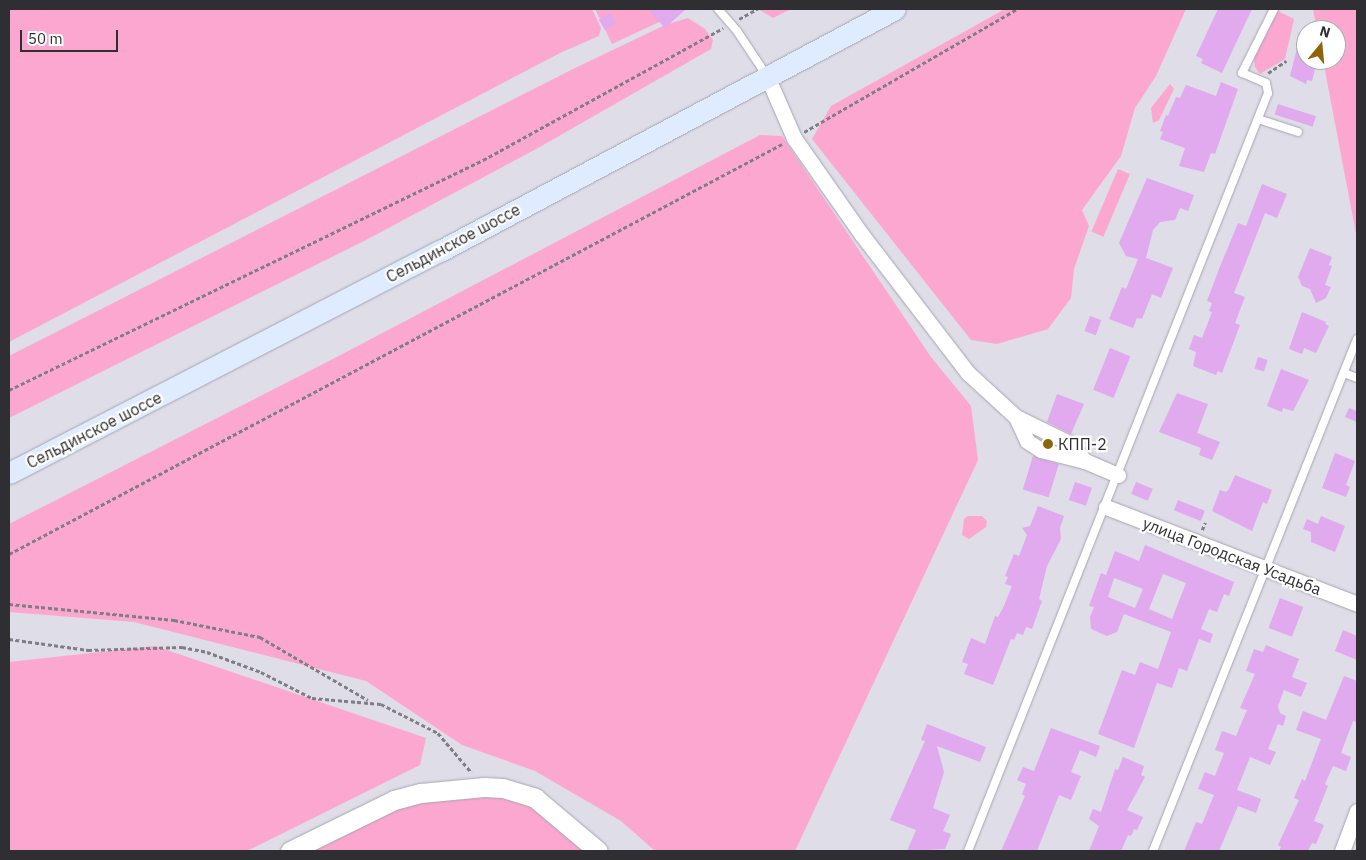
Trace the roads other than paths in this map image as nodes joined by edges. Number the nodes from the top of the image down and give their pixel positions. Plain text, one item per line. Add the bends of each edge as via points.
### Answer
1 (718, 9) edge
2 (895, 9) edge
3 (1274, 9) edge
4 (767, 76) junction
5 (1258, 119) junction
6 (1298, 132) dead end
7 (1357, 339) edge
8 (1344, 373) junction
9 (1357, 378) edge
10 (9, 473) edge
11 (1118, 475) junction
12 (1106, 507) junction
13 (1267, 569) junction
14 (1357, 604) edge
15 (1357, 811) edge
16 (1352, 838) edge
17 (290, 851) edge
18 (598, 851) edge
19 (968, 851) edge
20 (1153, 851) edge
21 (1342, 851) edge

1 - 4 lane
2 - 4 main road, Сельдинское шоссе
3 - 5 lane via 1242,72 1266,83 1268,90
4 - 10 main road, Сельдинское шоссе via 440,251
4 - 11 street via 794,138 862,235 968,372 1016,417 1027,442 1040,450
5 - 6 lane
5 - 11 lane
7 - 8 lane
8 - 9 lane
8 - 13 lane
11 - 12 lane
12 - 13 street, улица Городская Усадьба
12 - 19 lane
13 - 14 street, улица Городская Усадьба
13 - 20 lane
15 - 16 street
16 - 21 street
17 - 18 street via 394,800 421,793 484,787 503,788 535,798

